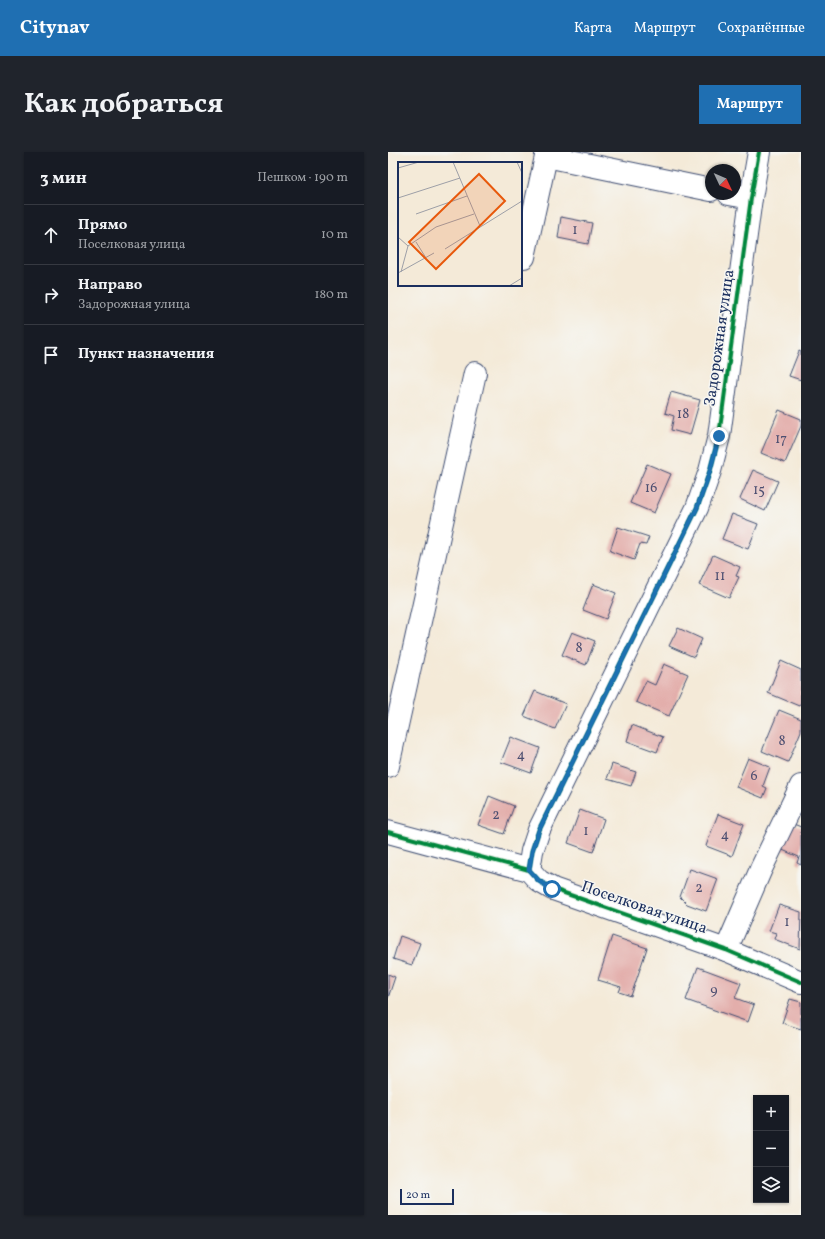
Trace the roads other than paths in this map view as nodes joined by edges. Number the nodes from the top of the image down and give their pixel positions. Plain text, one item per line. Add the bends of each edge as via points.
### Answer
1 (759, 152) edge
2 (547, 154) edge
3 (705, 189) edge
4 (741, 196) edge
5 (751, 198) junction
6 (524, 257) dead end
7 (475, 372) dead end
8 (388, 766) edge
9 (801, 786) edge
10 (388, 832) edge
11 (529, 870) junction
12 (726, 950) junction
13 (801, 982) edge

1 - 5 street, Задорожная улица
2 - 3 street
2 - 6 street
4 - 5 street
5 - 11 street, Задорожная улица via 719,436 710,471 697,508 539,830
7 - 8 street
9 - 12 street
10 - 11 street, Поселковая улица
11 - 12 street, Поселковая улица via 539,881 552,889
12 - 13 street, Поселковая улица

